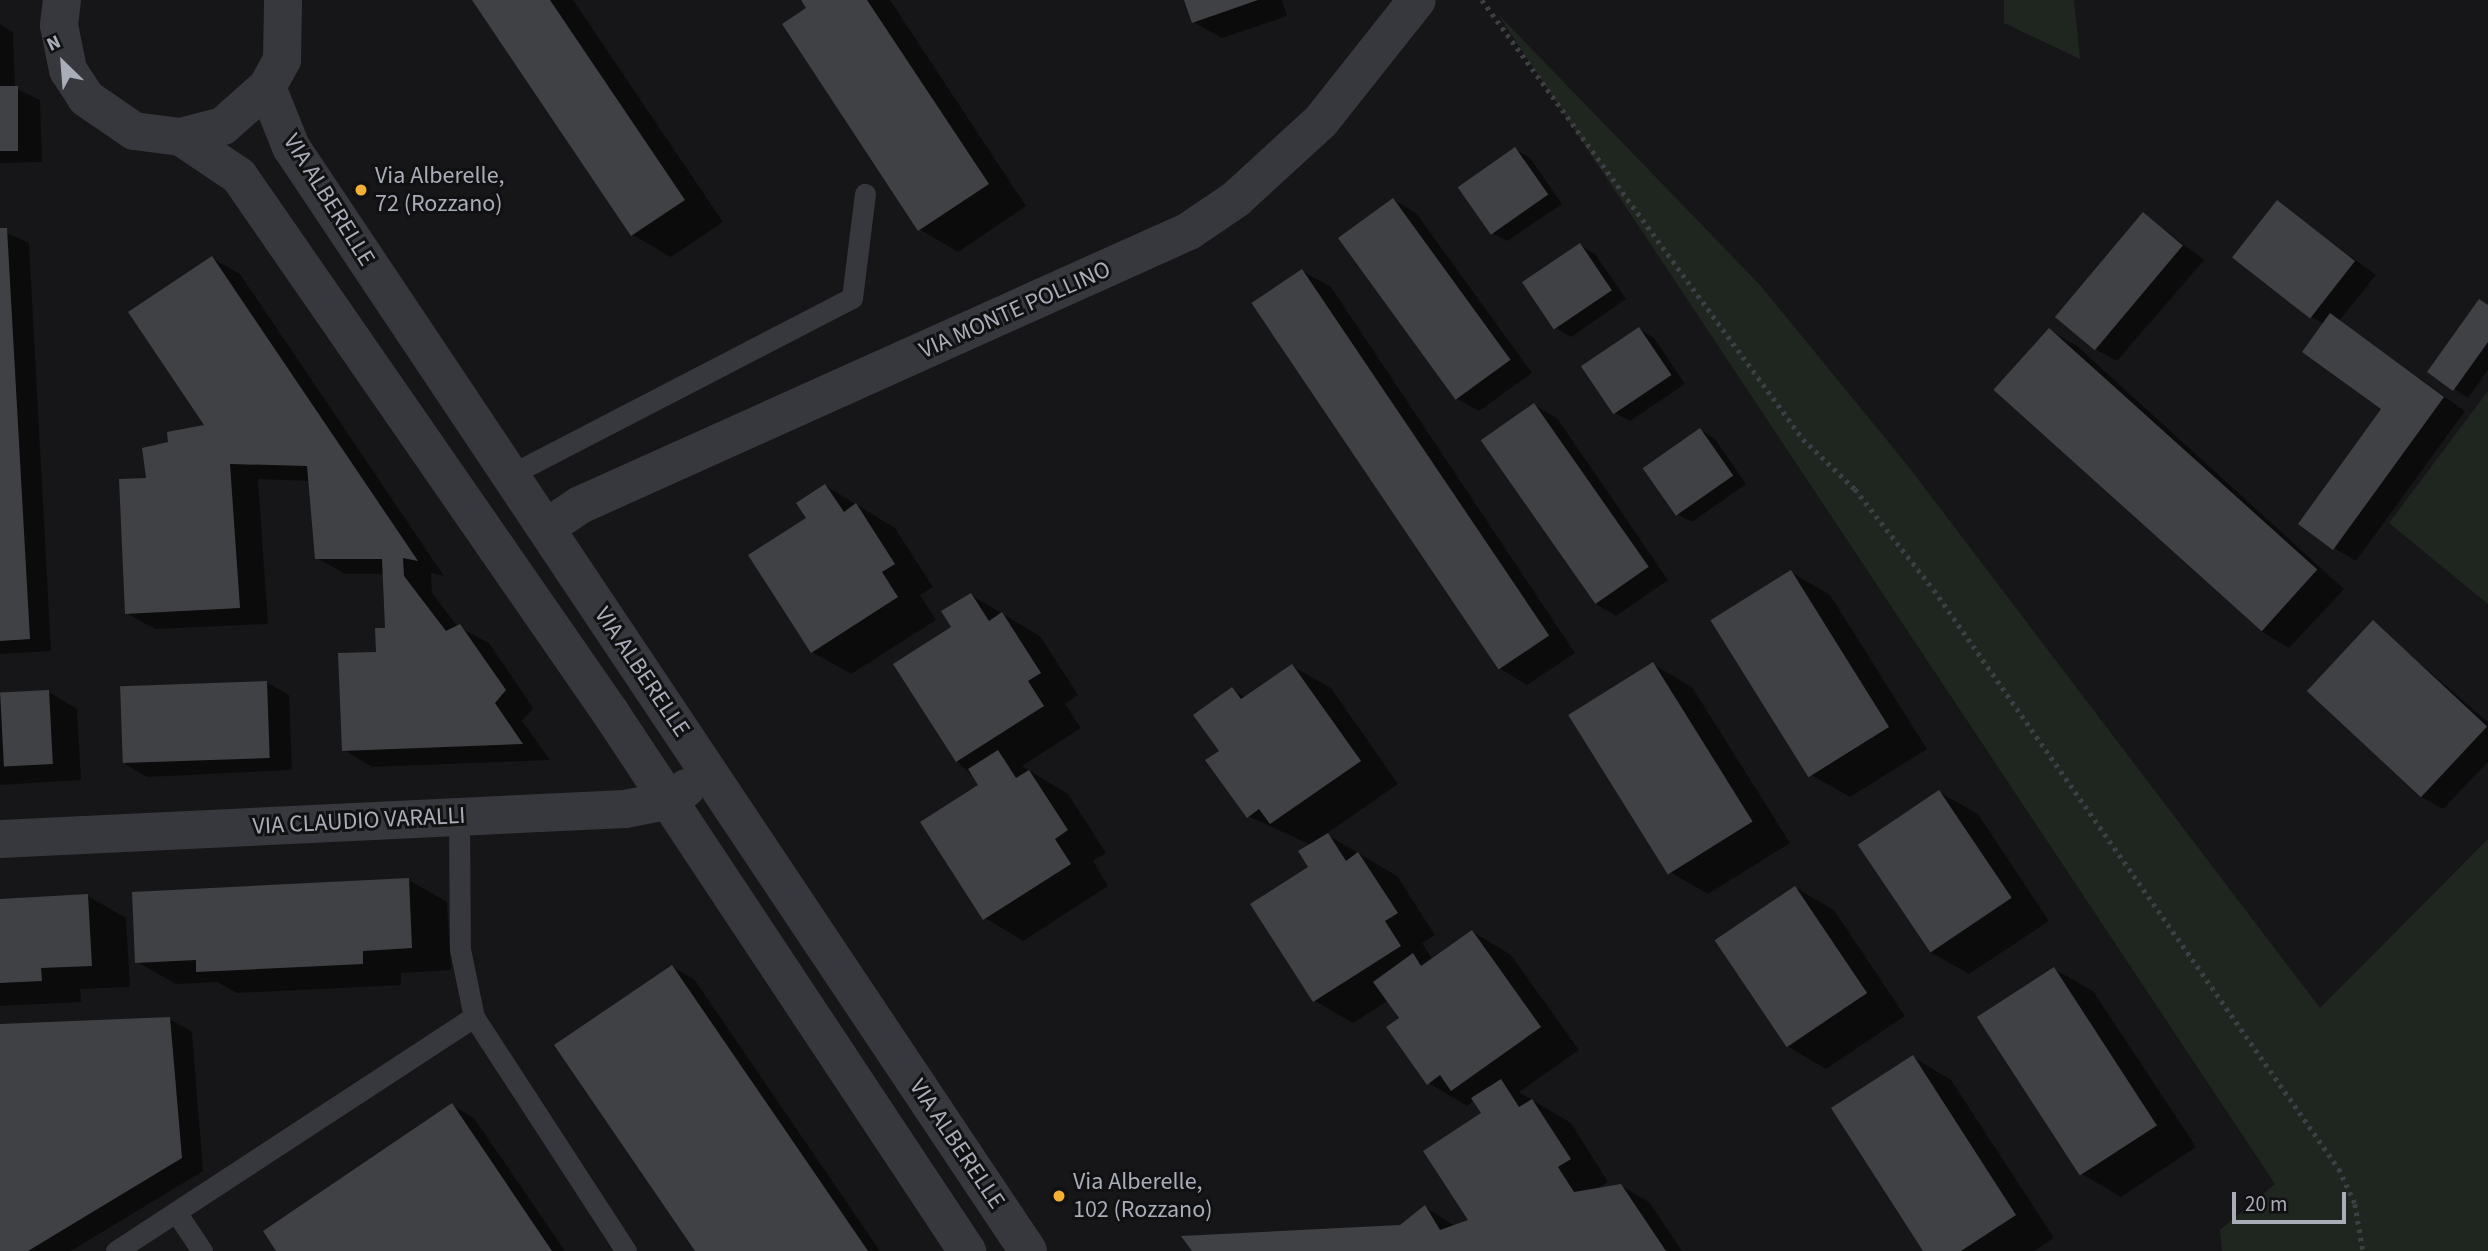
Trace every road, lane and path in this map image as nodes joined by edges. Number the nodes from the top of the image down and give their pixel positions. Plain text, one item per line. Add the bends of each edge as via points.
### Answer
1 (62, 0) edge
2 (283, 0) edge
3 (1417, 0) edge
4 (1482, 0) edge
5 (267, 88) junction
6 (181, 137) junction
7 (865, 194) dead end
8 (510, 475) junction
9 (546, 528) junction
10 (709, 773) junction
11 (667, 801) junction
12 (459, 817) junction
13 (0, 839) edge
14 (474, 1017) junction
15 (176, 1212) junction
16 (116, 1251) edge
17 (202, 1251) edge
18 (626, 1251) edge
19 (967, 1251) edge
20 (1028, 1251) edge
21 (2363, 1251) edge

1 - 6 street via 59,25 68,70 86,98 134,131
2 - 5 street via 282,60
3 - 9 street, VIA MONTE POLLINO via 1289,153 1189,231 580,505
4 - 21 path via 1803,439 1855,489 1958,624 2339,1169 2355,1204
5 - 6 street via 223,125
5 - 8 street, VIA ALBERELLE via 291,147
6 - 11 street, VIA ALBERELLE via 239,176
7 - 8 lane via 852,298
8 - 9 street, VIA ALBERELLE
9 - 10 street, VIA ALBERELLE
10 - 11 street, VIA CLAUDIO VARALLI
10 - 20 street, VIA ALBERELLE
11 - 12 street, VIA CLAUDIO VARALLI
11 - 19 street, VIA ALBERELLE
12 - 13 street, VIA CLAUDIO VARALLI
12 - 14 lane via 460,949
14 - 15 lane
14 - 18 lane
15 - 16 lane
15 - 17 lane

